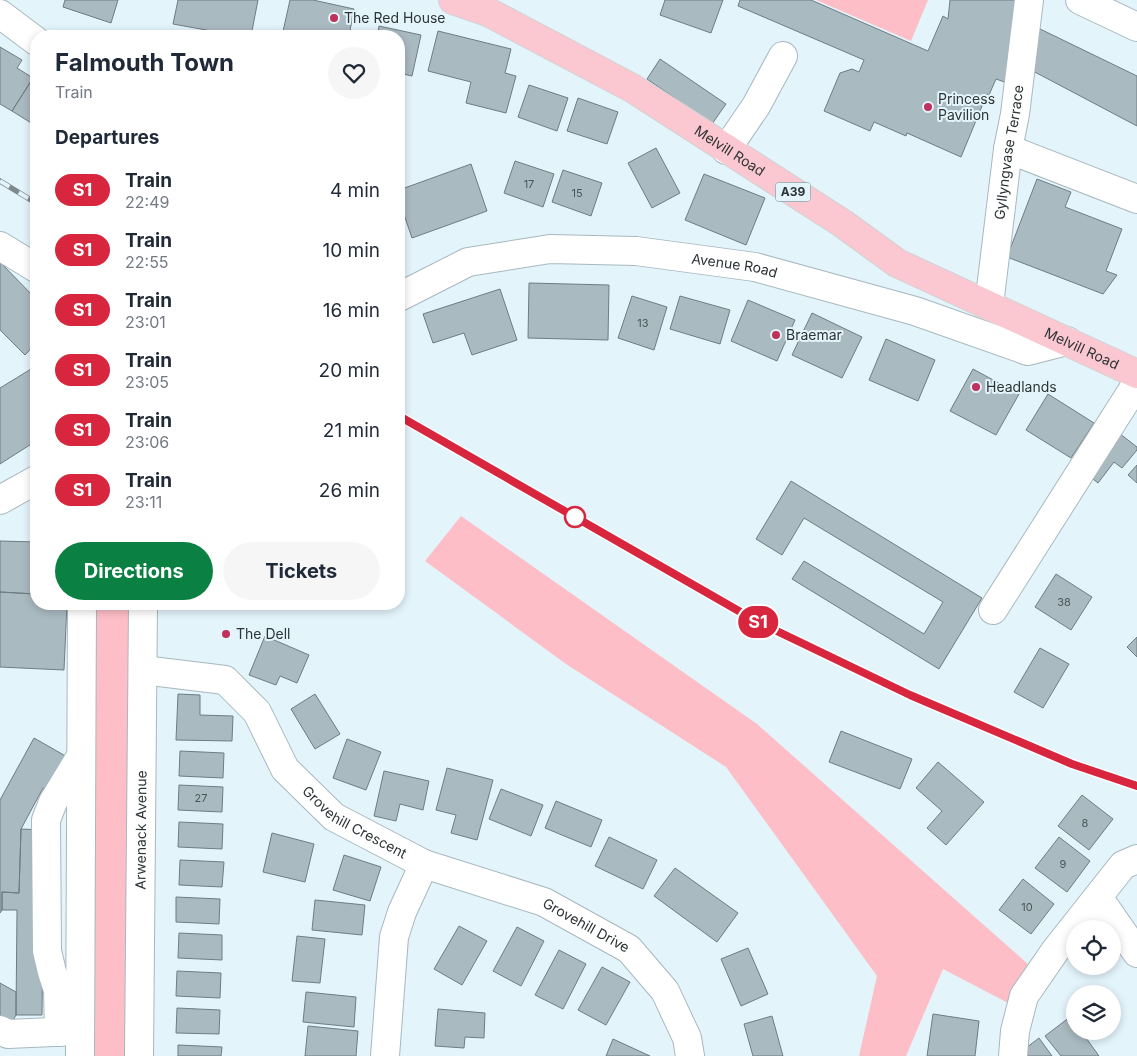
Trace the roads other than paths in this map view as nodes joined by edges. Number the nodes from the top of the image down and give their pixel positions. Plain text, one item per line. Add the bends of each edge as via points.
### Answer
1 (453, 0) edge
2 (1028, 0) edge
3 (1080, 0) edge
4 (490, 6) edge
5 (0, 14) edge
6 (1137, 27) edge
7 (30, 36) edge
8 (783, 56) dead end
9 (1008, 149) junction
10 (726, 150) junction
11 (1137, 199) edge
12 (0, 246) edge
13 (30, 264) edge
14 (405, 294) edge
15 (989, 305) junction
16 (1067, 341) junction
17 (1137, 374) edge
18 (1137, 383) edge
19 (30, 483) edge
20 (0, 500) edge
21 (82, 610) edge
22 (143, 610) edge
23 (993, 610) dead end
24 (143, 670) junction
25 (1137, 859) edge
26 (424, 864) junction
27 (1098, 897) junction
28 (1137, 953) edge
29 (0, 1030) edge
30 (73, 1040) edge
31 (139, 1056) edge
32 (385, 1056) edge
33 (690, 1056) edge
34 (1013, 1056) edge

1 - 4 main road, Melvill Road / A39
2 - 9 street, Gyllyngvase Terrace
3 - 6 street
4 - 10 main road, Melvill Road / A39 via 632,88
5 - 7 street
8 - 10 street via 756,106
9 - 11 street
9 - 15 street, Gyllyngvase Terrace
10 - 15 main road, Melvill Road / A39 via 842,223 897,263
12 - 13 street
14 - 16 street, Avenue Road via 468,262 550,248 636,251 756,267 915,311 1028,351
15 - 16 main road, Melvill Road / A39
16 - 17 main road, Melvill Road / A39
18 - 23 street
19 - 20 street
21 - 30 street
22 - 24 street, Arwenack Avenue
24 - 26 street, Grovehill Crescent via 225,680 257,712 285,769 334,817
24 - 31 street, Arwenack Avenue
25 - 27 street via 1123,865
26 - 32 street, Grovehill Crescent via 394,938
26 - 33 street, Grovehill Drive via 544,902 629,949 665,990 687,1038
27 - 28 street
27 - 34 street via 1024,996 1015,1031
29 - 30 street via 8,1034

